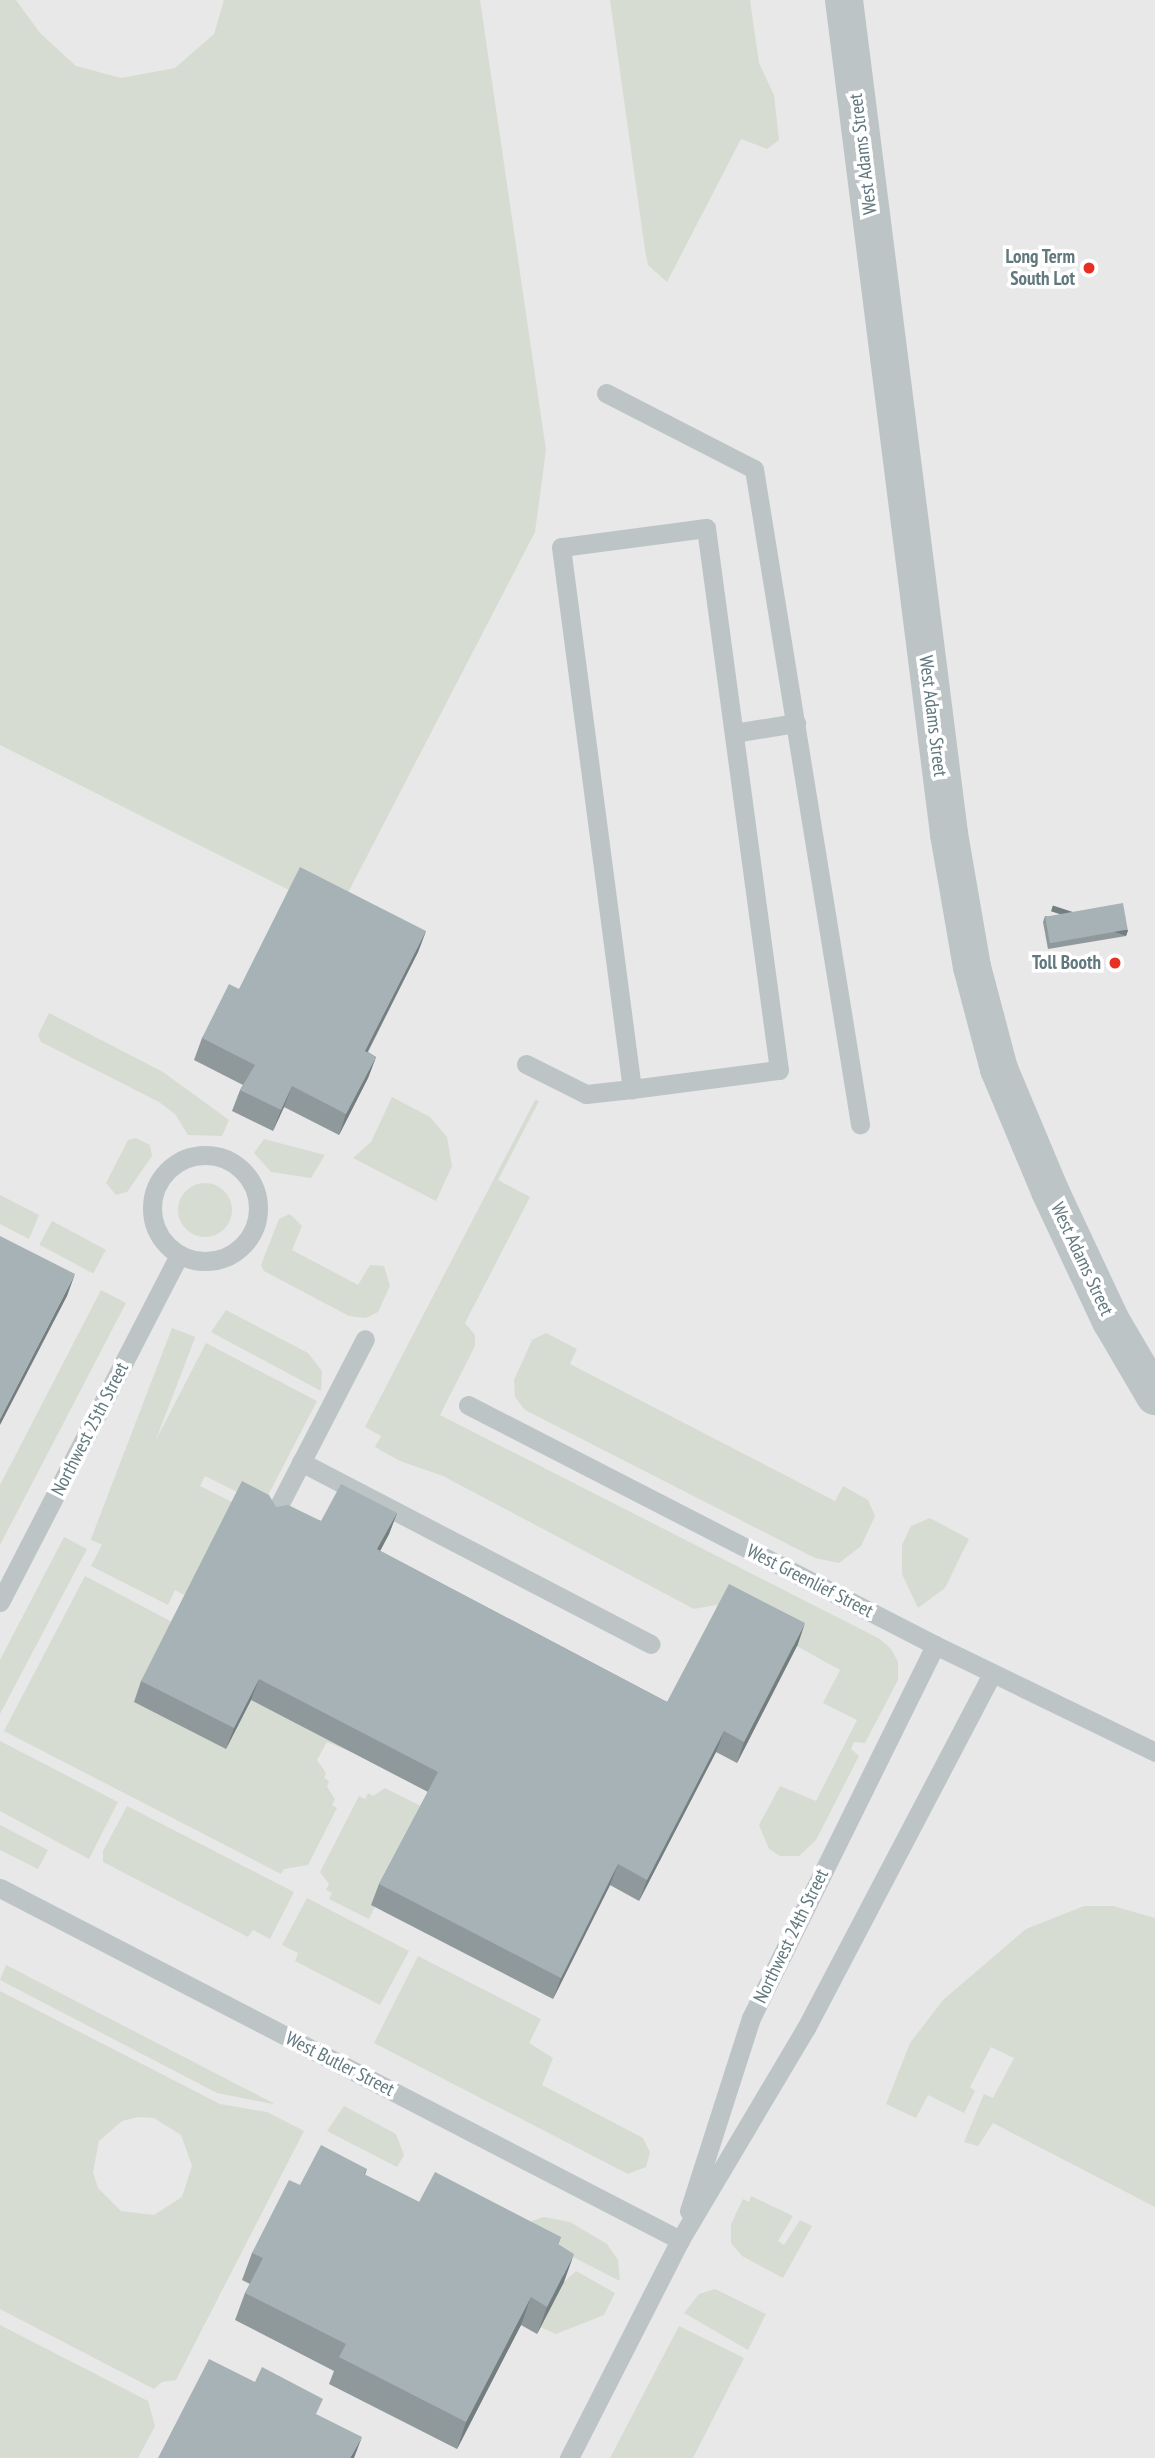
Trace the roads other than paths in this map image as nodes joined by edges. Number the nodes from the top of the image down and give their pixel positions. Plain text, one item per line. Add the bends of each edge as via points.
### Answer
1 (844, 0) edge
2 (606, 393) dead end
3 (796, 723) junction
4 (734, 733) junction
5 (526, 1064) dead end
6 (632, 1089) junction
7 (860, 1124) dead end
8 (179, 1255) junction
9 (365, 1339) dead end
10 (1155, 1396) edge
11 (468, 1405) dead end
12 (301, 1462) junction
13 (273, 1517) edge
14 (0, 1602) edge
15 (651, 1644) dead end
16 (934, 1645) junction
17 (992, 1674) junction
18 (1155, 1752) edge
19 (0, 1888) edge
20 (680, 2240) junction
21 (569, 2458) edge

1 - 10 street, West Adams Street via 943,794 972,967 999,1069 1040,1167 1111,1321
2 - 3 lane via 754,469
3 - 4 lane
3 - 7 lane
4 - 6 lane via 779,1070
4 - 6 lane via 706,528 561,547
5 - 6 lane via 586,1094
8 - 8 lane via 209,1261 225,1257 251,1236 258,1203 254,1187 234,1163 204,1154 189,1156 161,1177 151,1209 155,1226
8 - 14 lane, Northwest 25th Street
9 - 12 lane
11 - 16 lane, West Greenlief Street
12 - 13 lane
12 - 15 lane
16 - 17 lane, West Greenlief Street
16 - 20 lane, Northwest 24th Street via 751,2018
17 - 18 lane, West Greenlief Street
17 - 20 lane, Northwest 24th Street via 806,2028
19 - 20 lane, West Butler Street
20 - 21 lane, Northwest 24th Street

